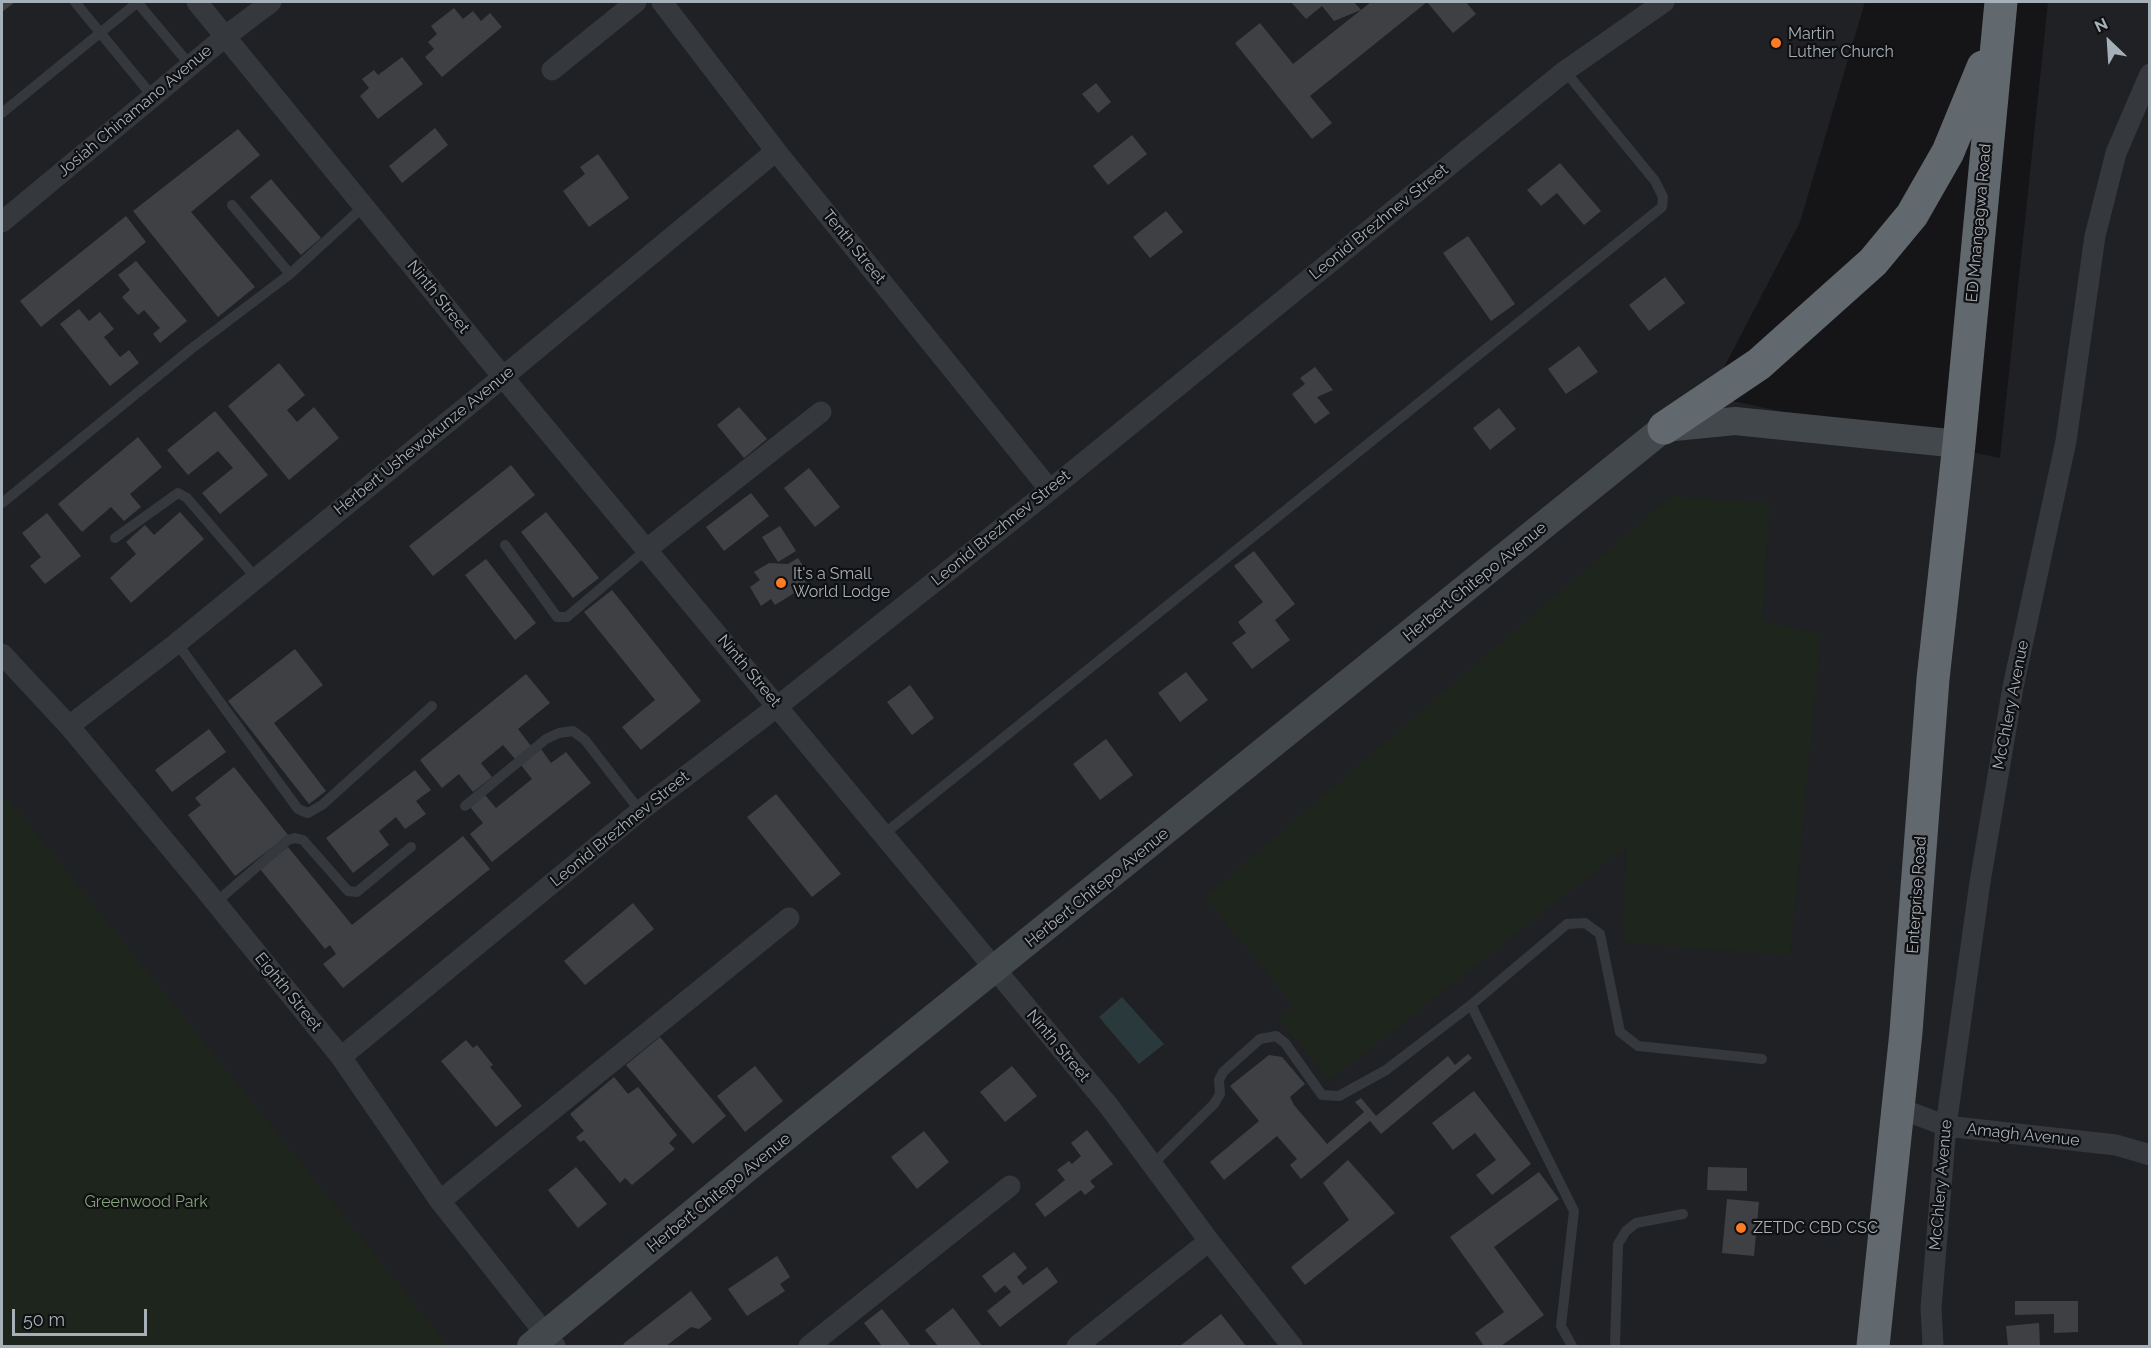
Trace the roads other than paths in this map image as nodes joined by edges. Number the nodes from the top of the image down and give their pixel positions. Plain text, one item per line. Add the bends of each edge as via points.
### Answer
1 (75, 2) edge
2 (138, 2) edge
3 (197, 2) edge
4 (271, 2) edge
5 (636, 2) edge
6 (662, 2) edge
7 (1664, 2) edge
8 (1999, 16) edge
9 (101, 33) junction
10 (226, 36) junction
11 (190, 65) junction
12 (552, 70) dead end
13 (1565, 71) junction
14 (2147, 86) edge
15 (153, 97) junction
16 (2, 113) edge
17 (776, 151) junction
18 (231, 205) dead end
19 (364, 206) junction
20 (2, 222) edge
21 (290, 274) junction
22 (503, 377) junction
23 (821, 412) dead end
24 (1664, 428) junction
25 (1959, 444) junction
26 (1050, 490) junction
27 (2, 503) edge
28 (115, 538) dead end
29 (505, 545) dead end
30 (647, 549) junction
31 (256, 578) junction
32 (177, 643) junction
33 (2, 654) edge
34 (432, 706) dead end
35 (778, 706) junction
36 (69, 726) junction
37 (465, 806) dead end
38 (640, 811) junction
39 (884, 834) junction
40 (411, 847) dead end
41 (215, 903) junction
42 (789, 918) dead end
43 (995, 970) junction
44 (1471, 1005) junction
45 (341, 1057) junction
46 (1762, 1059) dead end
47 (1899, 1108) junction
48 (1946, 1126) junction
49 (2150, 1155) edge
50 (1152, 1165) junction
51 (1010, 1186) dead end
52 (440, 1201) junction
53 (1683, 1214) dead end
54 (1209, 1241) junction
55 (544, 1343) edge
56 (809, 1347) edge
57 (1077, 1347) edge
58 (1292, 1347) edge
59 (1572, 1347) edge
60 (1615, 1347) edge
61 (1874, 1347) edge
62 (1933, 1347) edge

1 - 9 lane
2 - 9 lane
2 - 11 lane
3 - 10 street, Ninth Street
4 - 10 street, Josiah Chinamano Avenue
5 - 12 street
6 - 17 street, Tenth Street
7 - 13 street, Leonid Brezhnev Street
8 - 24 highway via 1948,152 1912,215 1873,262 1759,364
8 - 25 highway, ED Mnangagwa Road
9 - 15 lane
9 - 16 lane
10 - 11 street, Josiah Chinamano Avenue
10 - 19 street, Ninth Street
11 - 15 street, Josiah Chinamano Avenue
13 - 26 street, Leonid Brezhnev Street
13 - 39 lane via 1655,181 1663,197 1662,207
14 - 48 street, McChlery Avenue via 2116,153 2095,236 2066,441 2013,687 1980,882
15 - 20 street, Josiah Chinamano Avenue
17 - 22 street, Herbert Ushewokunze Avenue
17 - 26 street, Tenth Street
18 - 21 lane
19 - 21 lane
19 - 22 street, Ninth Street
21 - 27 lane
22 - 30 street, Ninth Street
22 - 31 street, Herbert Ushewokunze Avenue
23 - 30 street
24 - 25 main road via 1735,421
24 - 43 main road, Herbert Chitepo Avenue
25 - 47 highway, Enterprise Road via 1933,679
26 - 35 street, Leonid Brezhnev Street
28 - 31 lane via 178,493 187,498
29 - 30 lane via 557,617 567,617
30 - 35 street, Ninth Street
31 - 32 street, Herbert Ushewokunze Avenue
32 - 34 lane via 298,809 308,813 322,806
32 - 36 street, Herbert Ushewokunze Avenue
33 - 36 street, Eighth Street
35 - 38 street, Leonid Brezhnev Street
35 - 39 street, Ninth Street
36 - 41 street, Eighth Street
37 - 38 lane via 546,739 573,731 585,740
38 - 45 street, Leonid Brezhnev Street
39 - 43 street, Ninth Street
40 - 41 lane via 357,892 348,891 303,840 288,840
41 - 45 street, Eighth Street
42 - 52 street
43 - 50 street, Ninth Street via 1108,1105
43 - 55 main road, Herbert Chitepo Avenue via 756,1161
44 - 46 lane via 1567,924 1585,923 1600,934 1620,1032 1638,1046
44 - 50 lane via 1386,1070 1339,1096 1322,1095 1276,1036 1260,1039 1222,1071 1220,1094 1214,1104
44 - 59 lane via 1574,1211 1562,1326
45 - 52 street, Eighth Street
47 - 48 street, Amagh Avenue
47 - 61 highway, Enterprise Road
48 - 49 street, Amagh Avenue via 2116,1145
48 - 62 street, McChlery Avenue via 1931,1308
50 - 54 street, Ninth Street
51 - 56 street
52 - 55 street, Eighth Street
53 - 60 lane via 1636,1223 1618,1244
54 - 57 street
54 - 58 street, Ninth Street

